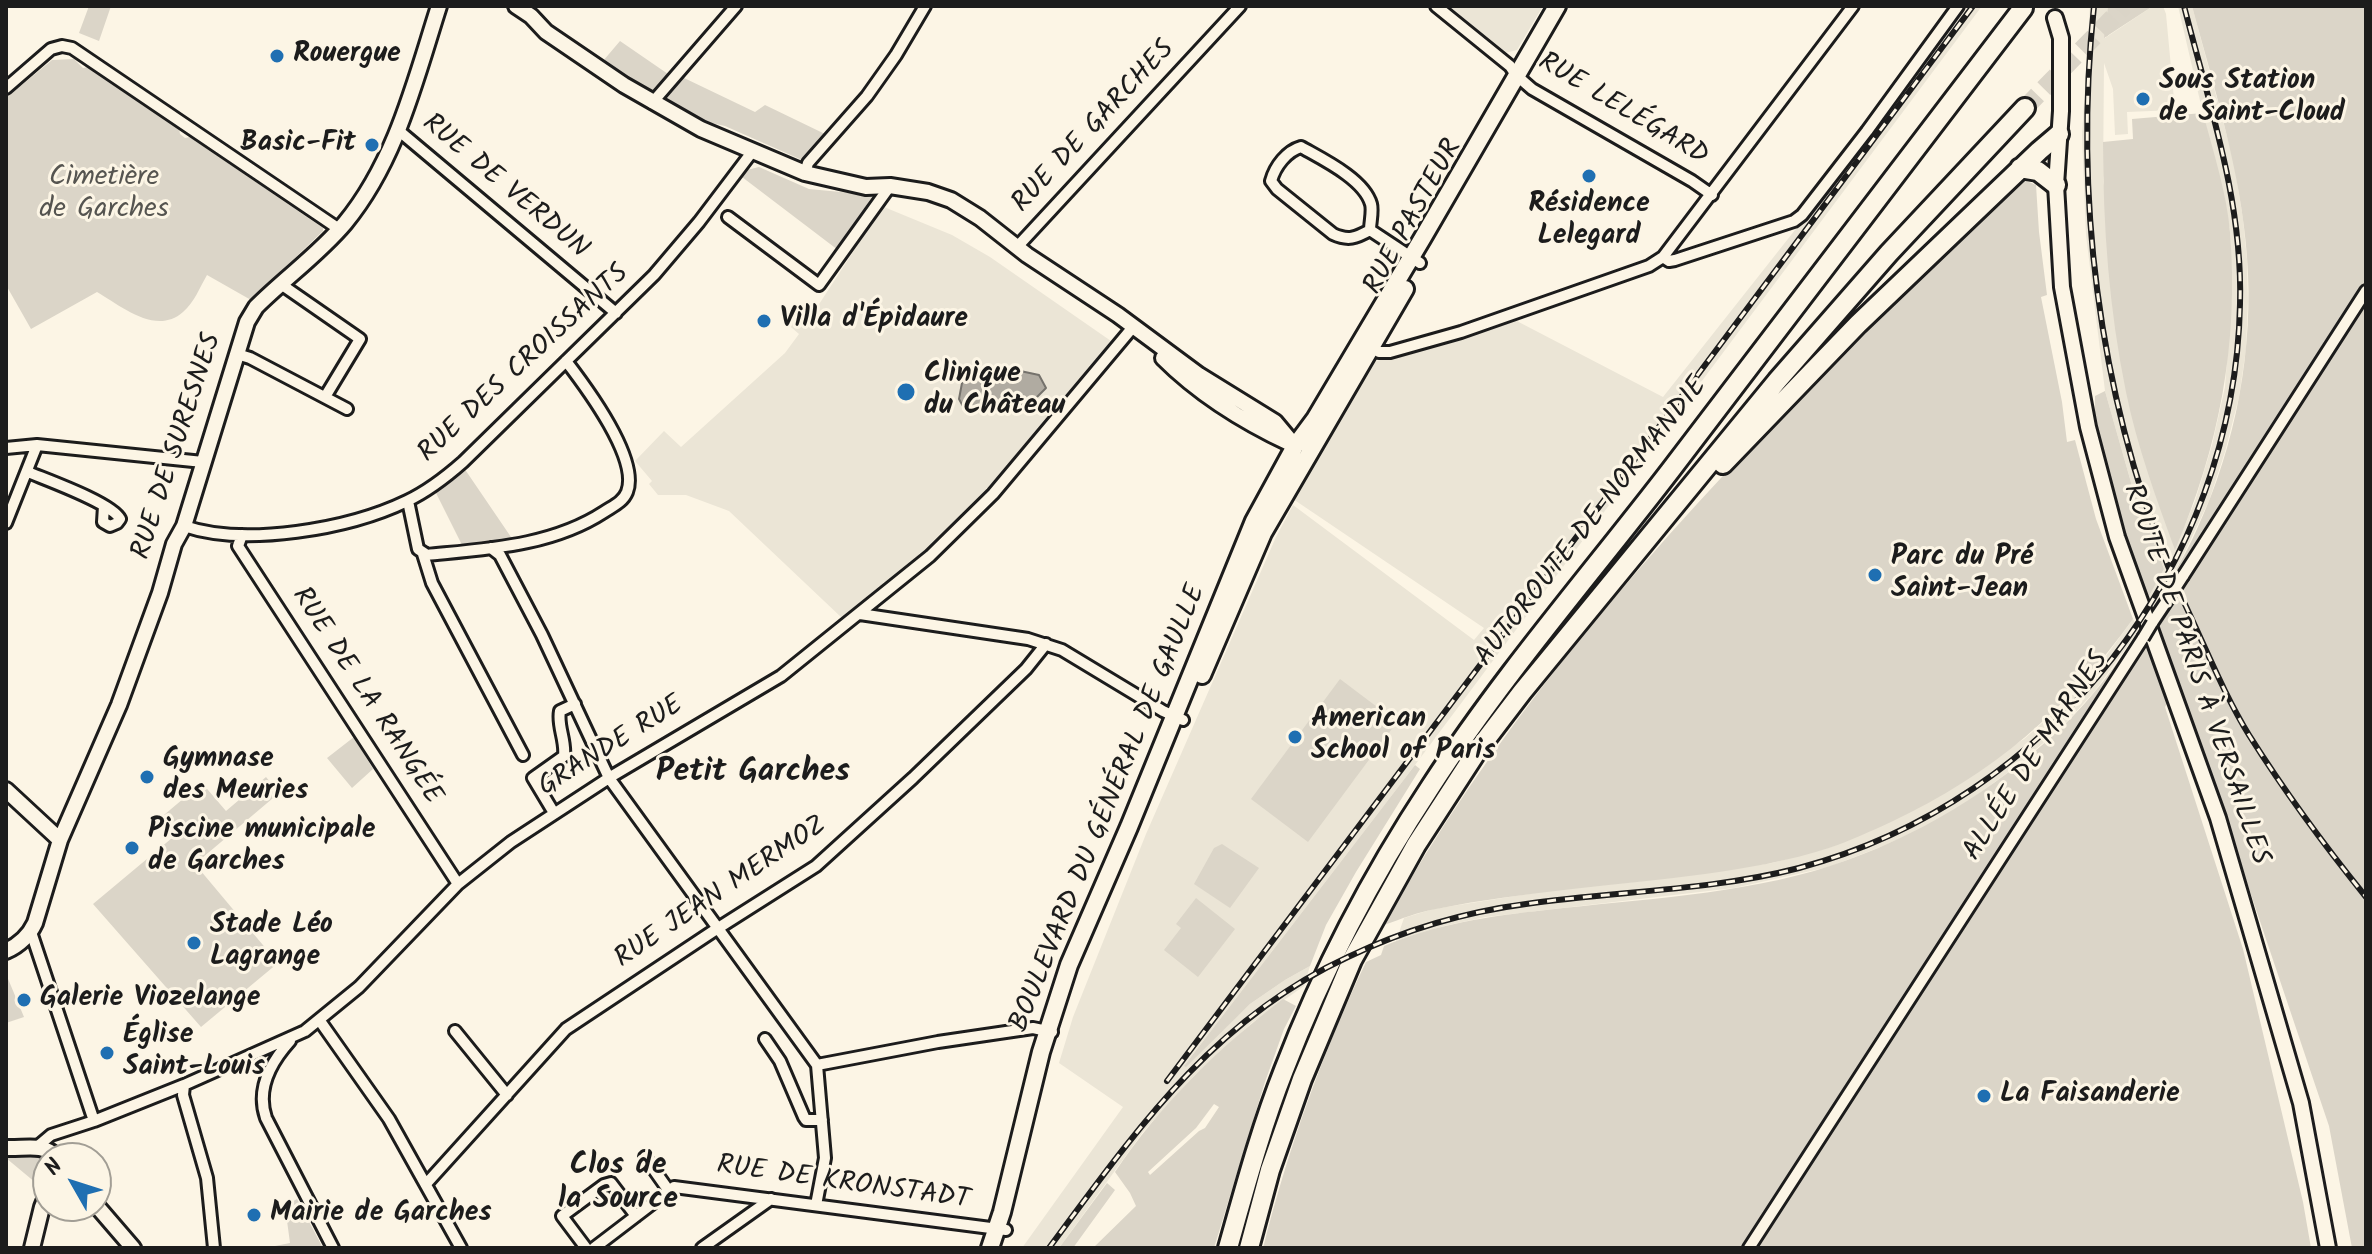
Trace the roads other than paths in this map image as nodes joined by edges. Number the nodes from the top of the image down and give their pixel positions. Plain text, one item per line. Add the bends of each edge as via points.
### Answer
1 (439, 6) edge
2 (516, 6) edge
3 (533, 6) edge
4 (736, 6) edge
5 (925, 6) edge
6 (1240, 6) edge
7 (1436, 6) edge
8 (1557, 6) edge
9 (1567, 6) edge
10 (1853, 6) edge
11 (1958, 6) edge
12 (2023, 8) dead end
13 (2055, 12) edge
14 (555, 36) junction
15 (1520, 78) junction
16 (6, 88) edge
17 (652, 103) junction
18 (2025, 108) tunnel mouth
19 (398, 130) junction
20 (2054, 138) junction
21 (752, 152) junction
22 (2020, 168) junction
23 (805, 173) junction
24 (2056, 185) junction
25 (890, 186) junction
26 (1712, 195) junction
27 (728, 217) dead end
28 (339, 229) junction
29 (1370, 230) junction
30 (1017, 247) junction
31 (1663, 257) junction
32 (1415, 261) junction
33 (285, 287) dead end
34 (2366, 291) edge
35 (616, 313) junction
36 (1138, 330) junction
37 (1371, 347) junction
38 (237, 354) junction
39 (566, 361) junction
40 (325, 397) junction
41 (347, 409) dead end
42 (37, 445) junction
43 (6, 448) edge
44 (1301, 450) junction
45 (203, 462) junction
46 (28, 472) junction
47 (1691, 485) junction
48 (408, 501) junction
49 (104, 506) dead end
50 (1270, 506) junction
51 (6, 523) edge
52 (184, 526) junction
53 (242, 535) junction
54 (491, 548) junction
55 (423, 554) junction
56 (860, 614) junction
57 (1046, 644) junction
58 (575, 704) junction
59 (1178, 718) junction
60 (523, 755) dead end
61 (609, 778) junction
62 (6, 790) edge
63 (554, 813) junction
64 (60, 840) junction
65 (458, 884) junction
66 (717, 929) junction
67 (27, 935) junction
68 (6, 942) edge
69 (6, 951) edge
70 (320, 1021) junction
71 (455, 1031) dead end
72 (1051, 1032) junction
73 (295, 1037) junction
74 (765, 1039) dead end
75 (817, 1065) junction
76 (184, 1085) junction
77 (507, 1095) junction
78 (822, 1120) junction
79 (94, 1121) junction
80 (43, 1142) edge
81 (32, 1146) edge
82 (6, 1148) edge
83 (645, 1157) dead end
84 (426, 1184) junction
85 (672, 1189) junction
86 (771, 1199) junction
87 (816, 1205) junction
88 (636, 1216) junction
89 (38, 1222) edge
90 (111, 1222) edge
91 (1001, 1230) junction
92 (32, 1248) edge
93 (133, 1248) edge
94 (214, 1248) edge
95 (333, 1248) edge
96 (461, 1248) edge
97 (586, 1248) edge
98 (594, 1248) edge
99 (702, 1248) edge
100 (990, 1248) edge
101 (999, 1248) edge
102 (1228, 1248) edge
103 (1249, 1248) edge
104 (1749, 1248) edge
105 (2328, 1248) edge

1 - 19 main road, RUE DE SURESNES
2 - 14 main road
3 - 14 main road
4 - 17 street
5 - 23 street via 867,96
6 - 30 street, RUE DE GARCHES
7 - 15 street, RUE LELÉGARD
8 - 15 main road, RUE PASTEUR
9 - 15 main road, RUE PASTEUR
10 - 26 street
11 - 31 street via 1802,215 1669,261
12 - 102 highway, AUTOROUTE DE NORMANDIE via 1507,679 1400,834 1319,988 1284,1070
13 - 20 main road
13 - 20 main road via 2061,38 2061,111
14 - 17 main road
15 - 26 street, RUE LELÉGARD
15 - 32 main road, RUE PASTEUR
16 - 28 street via 51,49 77,50
17 - 21 main road
18 - 47 highway, AUTOROUTE DE NORMANDIE via 1889,253
19 - 28 main road, RUE DE SURESNES via 368,190
19 - 35 street, RUE DE VERDUN
20 - 22 highway
20 - 24 main road, ROUTE DE PARIS À VERSAILLES
21 - 23 main road
21 - 35 street, RUE DES CROISSANTS via 699,222
22 - 24 highway via 2038,171
22 - 47 highway via 1711,476
23 - 25 main road via 866,187
24 - 105 main road, ROUTE DE PARIS À VERSAILLES via 2062,287 2098,472 2245,908 2301,1103
25 - 27 street via 819,285
25 - 30 main road via 951,200
26 - 31 street
28 - 38 main road, RUE DE SURESNES via 256,307
29 - 29 street via 1371,205 1361,189 1301,147 1291,150 1274,172 1271,181 1277,189 1333,234 1355,238
29 - 32 street
30 - 36 main road
31 - 37 street via 1461,332 1390,352
32 - 37 main road, RUE PASTEUR
32 - 44 main road, RUE PASTEUR via 1315,419
33 - 40 street via 360,339
34 - 104 street, ALLÉE DE MARNES, bridge
35 - 39 street, RUE DES CROISSANTS
36 - 44 main road via 1198,389
36 - 56 street, GRANDE RUE via 993,494
37 - 44 main road, RUE PASTEUR
38 - 40 street
38 - 45 main road, RUE DE SURESNES
39 - 48 street, RUE DES CROISSANTS via 456,469
39 - 54 street via 619,442 628,491 619,503 579,526
40 - 41 street
42 - 43 street
42 - 45 street
42 - 46 street
44 - 50 main road, BOULEVARD DU GÉNÉRAL DE GAULLE
44 - 50 main road, BOULEVARD DU GÉNÉRAL DE GAULLE via 1276,480
45 - 52 main road, RUE DE SURESNES
46 - 49 street
46 - 51 street
47 - 103 highway, AUTOROUTE DE NORMANDIE via 1522,692 1416,845 1352,960 1302,1079
48 - 53 street, RUE DES CROISSANTS via 364,518 308,530
48 - 55 street
50 - 59 main road, BOULEVARD DU GÉNÉRAL DE GAULLE
52 - 53 street, RUE DES CROISSANTS
52 - 64 main road, RUE DE SURESNES via 119,705
53 - 65 street, RUE DE LA RANGÉE via 238,546
54 - 55 street
54 - 58 street via 500,555
55 - 60 street via 432,583
56 - 57 street
56 - 61 street, GRANDE RUE via 781,676
57 - 59 street
57 - 66 street, RUE JEAN MERMOZ via 923,769 816,866
58 - 61 street
58 - 63 street via 560,711 564,756 533,778
59 - 72 main road, BOULEVARD DU GÉNÉRAL DE GAULLE via 1069,965
61 - 63 street, GRANDE RUE
61 - 66 street
62 - 64 main road
63 - 65 street, GRANDE RUE
64 - 67 main road, RUE DE SURESNES
65 - 70 street, GRANDE RUE
66 - 75 street
66 - 77 street, RUE JEAN MERMOZ via 566,1029
67 - 68 main road
67 - 69 main road
67 - 79 street
70 - 73 street, GRANDE RUE
70 - 84 street via 389,1119
71 - 77 street
72 - 75 street via 1033,1028
72 - 91 main road, BOULEVARD DU GÉNÉRAL DE GAULLE
73 - 76 street, GRANDE RUE
73 - 95 street via 265,1079 262,1105
74 - 78 street via 806,1120
75 - 78 street
76 - 79 street, GRANDE RUE
76 - 94 street via 207,1178
77 - 84 street, RUE JEAN MERMOZ
78 - 87 street via 825,1158
79 - 80 street, GRANDE RUE
81 - 82 main road
83 - 85 street
84 - 96 street
85 - 86 street, RUE DE KRONSTADT
85 - 88 street
86 - 87 street, RUE DE KRONSTADT
86 - 99 street
87 - 91 street, RUE DE KRONSTADT
88 - 97 street via 611,1183 604,1185 562,1216
88 - 98 street
89 - 92 main road
90 - 93 main road
91 - 100 main road, BOULEVARD DU GÉNÉRAL DE GAULLE
91 - 101 main road, BOULEVARD DU GÉNÉRAL DE GAULLE

